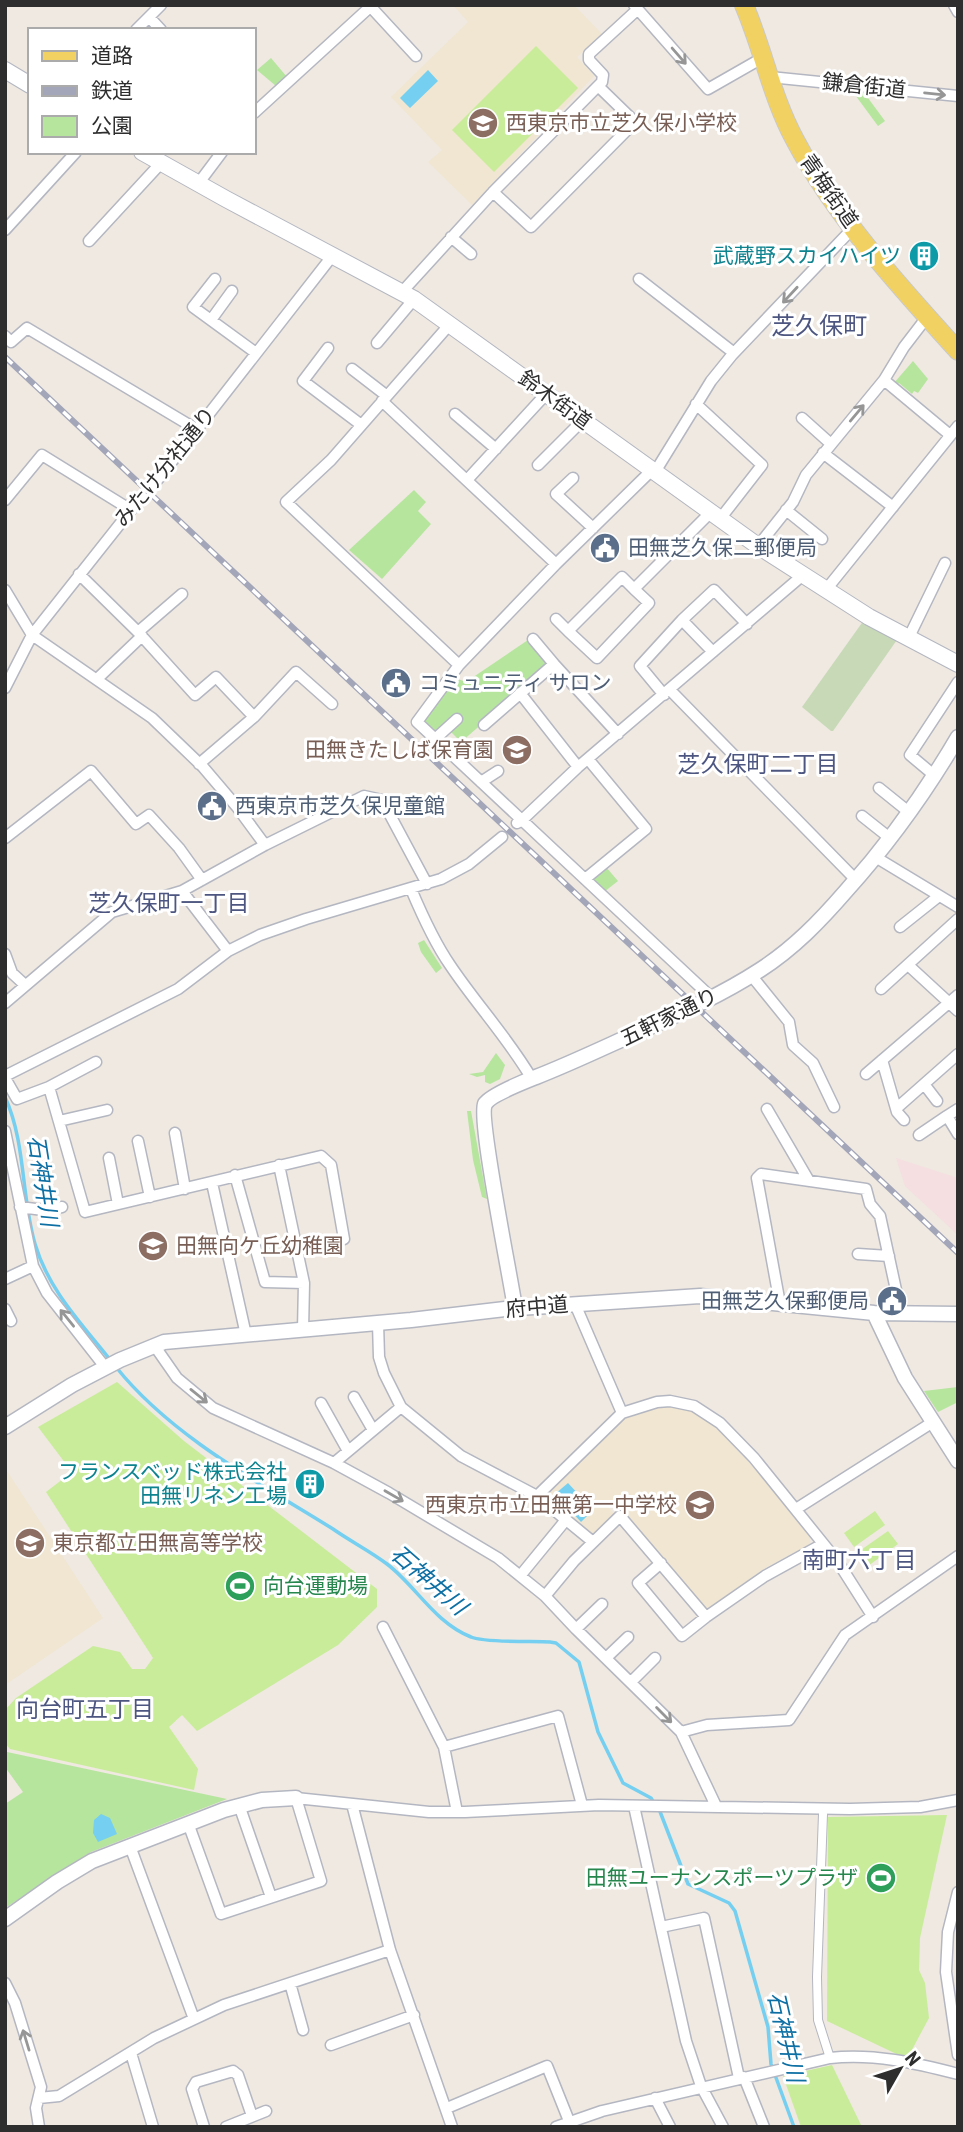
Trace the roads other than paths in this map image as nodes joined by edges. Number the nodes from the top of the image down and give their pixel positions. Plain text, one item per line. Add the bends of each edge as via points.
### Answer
1 (161, 5) edge
2 (744, 5) edge
3 (954, 5) edge
4 (369, 6) edge
5 (636, 7) edge
6 (958, 12) edge
7 (149, 17) junction
8 (138, 28) edge
9 (159, 28) edge
10 (416, 57) dead end
11 (764, 57) junction
12 (5, 70) edge
13 (770, 77) junction
14 (28, 84) edge
15 (598, 86) junction
16 (958, 96) edge
17 (256, 111) edge
18 (74, 154) edge
19 (145, 154) edge
20 (220, 154) edge
21 (161, 163) junction
22 (198, 184) junction
23 (493, 192) junction
24 (854, 227) junction
25 (5, 230) edge
26 (451, 237) junction
27 (89, 241) dead end
28 (471, 254) dead end
29 (333, 256) junction
30 (215, 279) dead end
31 (639, 279) dead end
32 (232, 291) dead end
33 (408, 295) junction
34 (928, 317) junction
35 (211, 320) junction
36 (450, 324) junction
37 (5, 336) edge
38 (377, 343) dead end
39 (328, 348) dead end
40 (958, 351) edge
41 (256, 353) junction
42 (734, 353) junction
43 (352, 369) dead end
44 (884, 380) junction
45 (546, 394) junction
46 (385, 399) junction
47 (696, 404) junction
48 (454, 414) dead end
49 (802, 418) dead end
50 (583, 420) junction
51 (360, 424) junction
52 (196, 429) junction
53 (954, 430) edge
54 (496, 449) junction
55 (827, 449) junction
56 (538, 465) dead end
57 (653, 471) junction
58 (573, 478) dead end
59 (467, 480) junction
60 (5, 500) edge
61 (893, 507) junction
62 (131, 510) junction
63 (786, 510) junction
64 (715, 516) junction
65 (593, 528) junction
66 (822, 539) dead end
67 (758, 546) junction
68 (945, 563) dead end
69 (556, 564) junction
70 (79, 574) junction
71 (803, 575) junction
72 (634, 589) junction
73 (5, 590) edge
74 (825, 591) junction
75 (182, 594) dead end
76 (556, 619) dead end
77 (682, 620) junction
78 (747, 624) junction
79 (568, 631) junction
80 (140, 634) junction
81 (32, 635) junction
82 (909, 637) junction
83 (533, 639) dead end
84 (713, 652) junction
85 (554, 664) junction
86 (958, 664) edge
87 (459, 665) junction
88 (97, 679) junction
89 (958, 682) edge
90 (5, 688) edge
91 (667, 692) junction
92 (520, 693) junction
93 (332, 704) dead end
94 (254, 717) junction
95 (457, 719) dead end
96 (484, 725) dead end
97 (618, 734) junction
98 (958, 737) edge
99 (435, 739) junction
100 (589, 760) junction
101 (199, 764) junction
102 (578, 766) junction
103 (498, 771) dead end
104 (935, 776) junction
105 (481, 782) junction
106 (879, 788) dead end
107 (909, 813) junction
108 (862, 816) dead end
109 (519, 822) junction
110 (502, 837) dead end
111 (5, 838) edge
112 (891, 839) junction
113 (265, 845) junction
114 (877, 858) junction
115 (585, 879) junction
116 (202, 880) junction
117 (856, 880) junction
118 (427, 884) junction
119 (411, 889) junction
120 (182, 891) junction
121 (939, 896) junction
122 (958, 907) edge
123 (958, 919) edge
124 (900, 927) dead end
125 (228, 951) junction
126 (5, 954) edge
127 (908, 965) junction
128 (751, 975) junction
129 (25, 985) junction
130 (881, 989) dead end
131 (711, 997) junction
132 (5, 1003) edge
133 (955, 1003) edge
134 (958, 1054) edge
135 (881, 1060) junction
136 (96, 1062) dead end
137 (866, 1074) dead end
138 (5, 1077) edge
139 (532, 1079) junction
140 (924, 1084) junction
141 (49, 1087) junction
142 (937, 1101) dead end
143 (834, 1107) dead end
144 (898, 1107) junction
145 (768, 1109) dead end
146 (958, 1109) edge
147 (107, 1110) dead end
148 (947, 1116) junction
149 (904, 1120) dead end
150 (59, 1121) junction
151 (175, 1133) dead end
152 (958, 1134) edge
153 (919, 1135) dead end
154 (6, 1139) edge
155 (138, 1141) dead end
156 (109, 1158) dead end
157 (279, 1166) junction
158 (235, 1175) junction
159 (809, 1181) junction
160 (212, 1183) junction
161 (185, 1189) junction
162 (11, 1191) edge
163 (150, 1197) junction
164 (118, 1204) junction
165 (20, 1207) junction
166 (62, 1207) dead end
167 (297, 1247) junction
168 (858, 1254) dead end
169 (889, 1256) junction
170 (33, 1266) junction
171 (5, 1279) edge
172 (304, 1283) junction
173 (575, 1304) junction
174 (780, 1304) junction
175 (516, 1308) junction
176 (5, 1309) edge
177 (874, 1313) junction
178 (901, 1313) junction
179 (958, 1314) edge
180 (11, 1321) dead end
181 (378, 1323) junction
182 (303, 1330) junction
183 (246, 1335) junction
184 (154, 1345) junction
185 (111, 1365) junction
186 (354, 1397) dead end
187 (321, 1403) dead end
188 (401, 1407) junction
189 (622, 1413) junction
190 (933, 1422) junction
191 (5, 1427) edge
192 (373, 1430) junction
193 (348, 1451) junction
194 (958, 1461) edge
195 (334, 1463) junction
196 (537, 1496) junction
197 (796, 1509) junction
198 (565, 1521) junction
199 (593, 1542) junction
200 (823, 1544) junction
201 (958, 1556) edge
202 (661, 1563) junction
203 (520, 1576) junction
204 (545, 1596) junction
205 (602, 1604) dead end
206 (706, 1617) junction
207 (873, 1617) junction
208 (383, 1627) dead end
209 (576, 1629) junction
210 (628, 1637) dead end
211 (606, 1658) junction
212 (654, 1658) dead end
213 (631, 1682) junction
214 (681, 1732) junction
215 (444, 1748) junction
216 (296, 1798) junction
217 (958, 1800) edge
218 (352, 1804) junction
219 (239, 1805) junction
220 (582, 1805) junction
221 (634, 1806) junction
222 (716, 1806) junction
223 (457, 1812) junction
224 (823, 1814) dead end
225 (188, 1823) junction
226 (130, 1846) junction
227 (958, 1892) edge
228 (271, 1897) junction
229 (5, 1919) edge
230 (661, 1927) junction
231 (390, 1950) junction
232 (5, 1983) edge
233 (290, 1983) junction
234 (414, 2015) junction
235 (194, 2019) junction
236 (303, 2030) dead end
237 (331, 2045) dead end
238 (131, 2053) junction
239 (958, 2055) edge
240 (830, 2058) junction
241 (958, 2074) edge
242 (741, 2078) junction
243 (701, 2086) junction
244 (39, 2098) junction
245 (655, 2098) junction
246 (447, 2108) junction
247 (266, 2111) dead end
248 (252, 2116) junction
249 (569, 2121) junction
250 (588, 2122) edge
251 (39, 2127) edge
252 (153, 2127) edge
253 (204, 2127) edge
254 (226, 2127) edge
255 (452, 2127) edge
256 (556, 2127) edge
257 (670, 2127) edge
258 (723, 2127) edge
259 (764, 2127) edge

1 - 7 street
2 - 11 main road, 青梅街道
3 - 6 street
4 - 10 street
4 - 17 street
5 -> 11 street via 708,89
5 - 15 street via 589,54 603,75
7 - 8 street
7 - 9 street
11 - 13 main road, 青梅街道
12 - 14 main road
13 -> 16 street, 鎌倉街道
13 - 24 main road, 青梅街道 via 795,142
15 - 23 street
15 - 23 street via 635,122 531,226
18 - 25 street
19 - 21 main road, 鈴木街道
20 - 22 street
21 - 22 main road, 鈴木街道
21 - 27 street
22 - 29 main road, 鈴木街道
23 - 26 street
24 - 34 main road, 青梅街道
24 -> 42 street
26 - 28 street
26 - 33 street
29 - 33 main road, 鈴木街道
29 - 41 street, みたけ分社通り
30 - 35 street via 193,307
31 - 42 street
32 - 35 street
33 - 36 main road, 鈴木街道
33 - 38 street
34 - 40 main road, 青梅街道
34 - 44 street
35 - 41 street
36 - 45 main road, 鈴木街道
36 - 46 street
37 - 52 street via 11,342 27,328
39 - 51 street via 303,381
41 - 52 street, みたけ分社通り
42 - 47 street
43 - 46 street
44 - 53 street
55 -> 44 street
45 - 50 main road, 鈴木街道
45 - 54 street
46 - 51 street
46 - 59 street
47 - 57 street
47 - 64 street via 762,465
48 - 54 street
49 - 55 street
50 - 56 street
50 - 57 main road, 鈴木街道
51 - 87 street via 331,460 286,502
52 - 62 street, みたけ分社通り
53 - 61 street
54 - 59 street
55 - 61 street
55 - 63 street
57 - 64 main road, 鈴木街道
57 - 65 street
58 - 65 street via 556,494
59 - 69 street
60 - 62 street via 41,455
61 - 74 street
62 - 70 street, みたけ分社通り
63 - 66 street
63 - 67 street
64 - 67 main road, 鈴木街道
64 - 72 street
65 - 69 street
67 - 71 main road, 鈴木街道
68 - 82 street
69 - 87 street
70 - 80 street
70 - 81 street, みたけ分社通り
71 - 74 main road, 鈴木街道
71 - 78 street
72 - 79 street via 622,577
72 - 79 street via 649,603 597,658
73 - 81 street
74 - 82 main road, 鈴木街道
75 - 80 street
76 - 79 street
77 - 78 street via 714,590
77 - 84 street
77 - 91 street via 640,666
78 - 84 street
80 - 88 street
80 - 94 street via 195,695 216,677
81 - 88 street
81 - 90 street, みたけ分社通り
82 - 86 main road, 鈴木街道
83 - 85 street
84 - 91 street
85 - 92 street
85 - 97 street
87 - 99 street via 416,722
88 - 101 street via 152,718
89 - 104 street via 909,755
91 - 97 street
91 - 117 street
92 - 96 street
92 - 102 street
93 - 94 street via 296,672
94 - 101 street
95 - 99 street
97 - 100 street
98 - 104 street, 五軒家通り
99 - 105 street
100 - 102 street
100 - 115 street via 646,829
101 - 113 street
102 - 109 street
103 - 105 street
104 - 107 street, 五軒家通り
105 - 109 street
106 - 107 street
107 - 112 street, 五軒家通り
108 - 112 street
109 - 115 street
110 - 118 street via 469,864
111 - 116 street via 91,771 136,824 149,815
112 - 114 street, 五軒家通り
113 - 116 street
113 - 118 street via 364,796 382,800
114 - 117 street, 五軒家通り
114 - 121 street
115 - 131 street
116 - 120 street
117 - 128 street, 五軒家通り via 818,923
118 - 119 street
119 - 125 street via 306,919
119 - 139 street via 450,966
120 - 125 street
120 - 129 street via 112,912
121 - 122 street
121 - 124 street
123 - 127 street
125 - 138 street via 178,989
126 - 129 street via 12,973
127 - 130 street
127 - 133 street
128 - 131 street, 五軒家通り
128 - 143 street via 789,1023 793,1045 813,1063
129 - 132 street
131 - 139 street, 五軒家通り
133 - 135 street
134 - 140 street
135 - 137 street
135 - 144 street
136 - 141 street
138 - 141 street via 17,1099
139 - 175 street, 五軒家通り via 490,1099 483,1114
140 - 142 street
140 - 144 street
141 - 150 street
144 - 149 street
145 - 159 street
146 - 148 street
147 - 150 street
148 - 152 street
148 - 153 street
150 - 164 street via 85,1212
151 - 161 street
154 - 162 street
155 - 163 street
156 - 164 street
157 - 158 street
157 - 167 street
157 - 167 street via 321,1156 331,1165 344,1239
158 - 160 street
158 - 172 street via 265,1282
159 - 169 street via 866,1189 880,1216
159 - 174 street via 761,1174 757,1178
160 - 161 street
160 - 183 street
161 - 163 street
162 - 165 street
163 - 164 street
165 - 166 street
165 - 170 street
167 - 172 street
168 - 169 street
169 - 178 street
170 - 171 street
185 -> 170 street via 47,1293
172 - 182 street
173 - 174 street, 府中道 via 700,1296
173 - 175 street, 府中道
173 - 189 street
174 - 177 street, 府中道
175 - 181 street, 府中道
176 - 180 street
177 - 178 street, 府中道
177 - 190 street via 905,1378
178 - 179 street, 府中道
181 - 182 street, 府中道
181 - 188 street via 379,1357
182 - 183 street, 府中道
183 - 184 street, 府中道
184 - 185 street, 府中道
184 -> 195 street via 177,1378 213,1408
185 - 191 street, 府中道
186 - 192 street
187 - 193 street
188 - 192 street
188 - 196 street via 461,1456
189 - 196 street
189 - 197 street via 657,1402 694,1406 720,1423
190 - 194 street
190 - 197 street
192 - 193 street
193 - 195 street
195 -> 203 street via 498,1558
196 - 198 street
197 - 200 street
198 - 199 street
198 - 203 street
199 - 202 street via 620,1517
199 - 204 street
200 - 206 street via 765,1576
200 - 207 street
201 - 207 street
202 - 206 street
202 - 206 street via 638,1583 682,1636
203 - 204 street
204 - 209 street
205 - 209 street
207 - 214 street via 845,1635 789,1720 707,1725
208 - 215 street
209 - 211 street
210 - 211 street
211 - 213 street
212 - 213 street
213 -> 214 street
214 - 222 street
215 - 220 street via 558,1716
215 - 223 street
216 - 218 street
216 - 219 street
216 - 228 street via 321,1881
217 - 222 street via 920,1807 850,1809
218 - 223 street
218 - 231 street
219 - 225 street
219 - 228 street
220 - 221 street
220 - 223 street
221 - 222 street
221 - 230 street
224 - 240 street via 818,2020
225 - 226 street
225 - 228 street via 221,1914
226 - 229 street via 85,1864
226 - 235 street
227 - 239 street via 948,1932 946,1972
230 - 242 street via 704,1918
230 - 243 street
231 - 233 street
231 - 234 street
244 -> 232 street via 41,2087
233 - 235 street
233 - 236 street
234 - 237 street
234 - 246 street
235 - 238 street
238 - 244 street via 59,2095
238 - 252 street
240 - 241 street via 850,2055 910,2062
240 - 242 street
242 - 243 street
242 - 259 street
243 - 245 street
243 - 258 street
244 - 251 street
245 - 250 street
245 - 257 street
246 - 249 street via 547,2066
246 - 255 street
247 - 248 street
248 - 253 street via 233,2071 196,2082 192,2089
248 - 254 street
249 - 250 street
249 - 256 street

